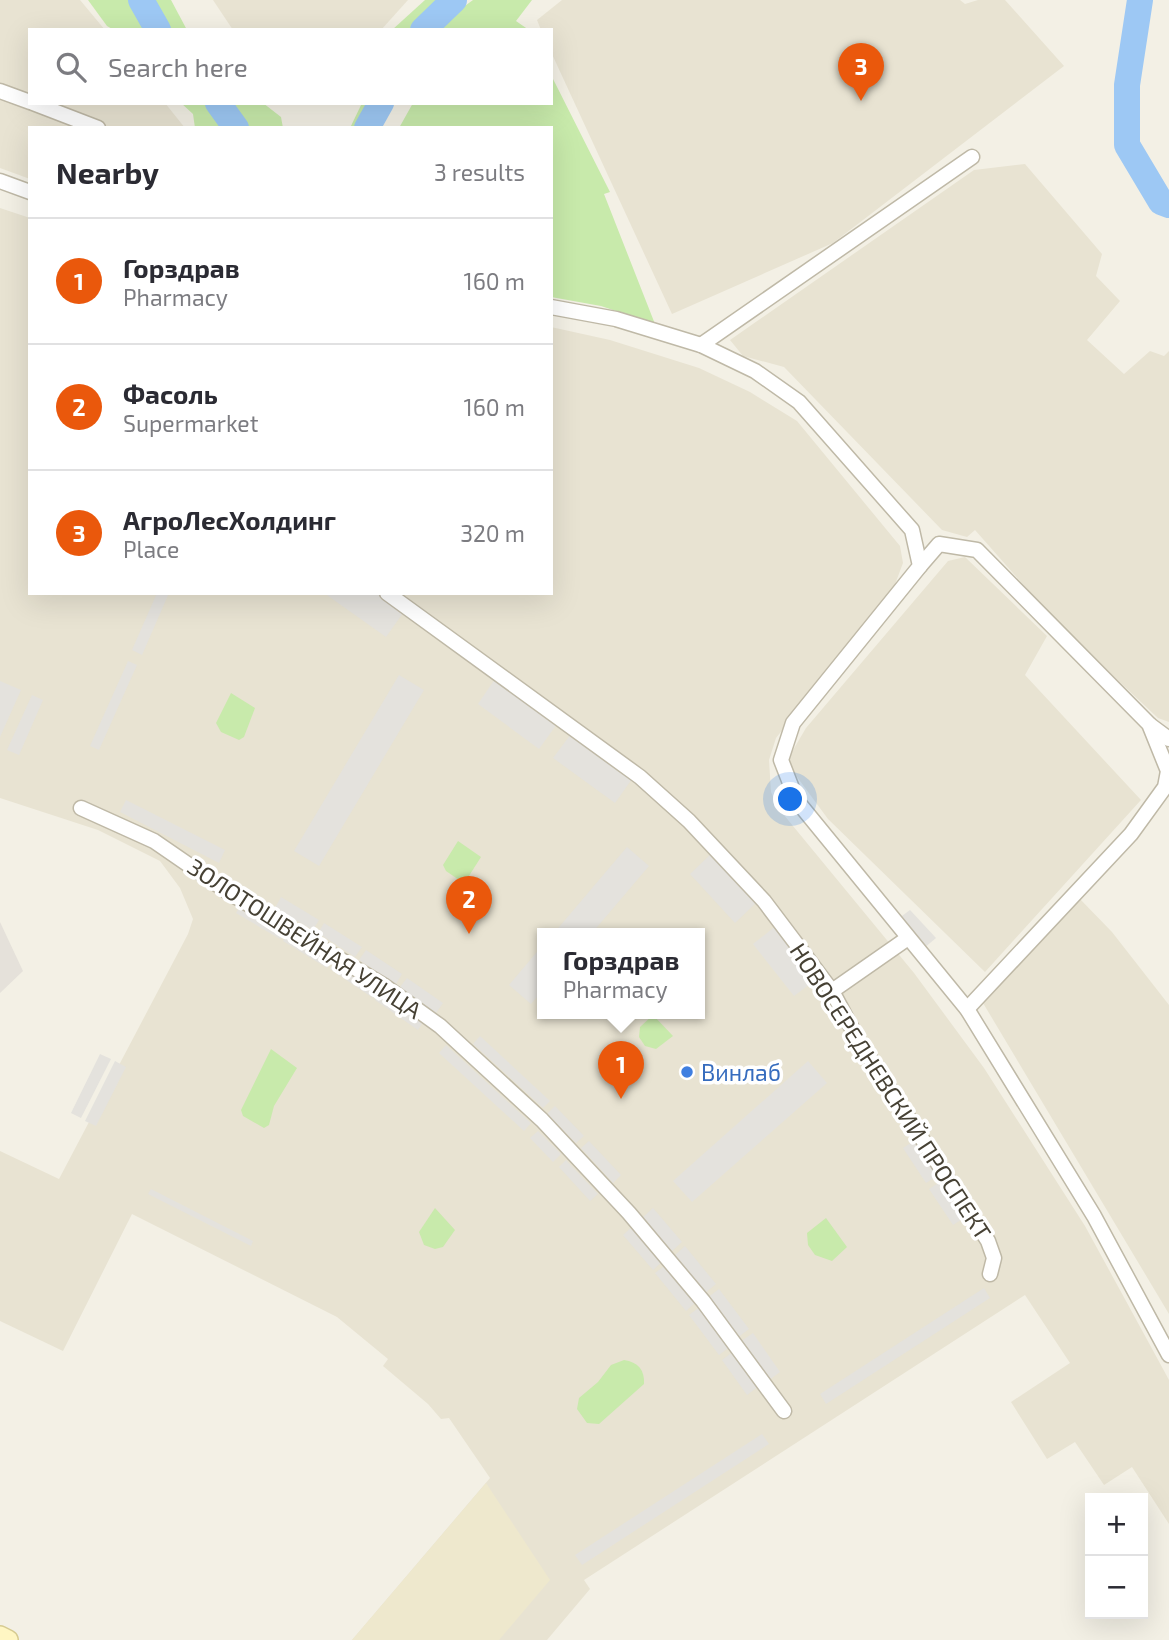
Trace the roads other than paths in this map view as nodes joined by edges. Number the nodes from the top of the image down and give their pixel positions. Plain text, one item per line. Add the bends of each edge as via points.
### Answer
1 (0, 91) edge
2 (28, 102) edge
3 (36, 105) edge
4 (93, 126) edge
5 (972, 157) dead end
6 (0, 181) edge
7 (28, 191) edge
8 (553, 307) edge
9 (701, 345) junction
10 (920, 566) junction
11 (390, 595) edge
12 (1149, 724) junction
13 (1169, 738) edge
14 (1169, 771) edge
15 (81, 808) dead end
16 (908, 938) junction
17 (832, 991) junction
18 (967, 1009) junction
19 (990, 1274) dead end
20 (1169, 1355) edge
21 (784, 1411) dead end
22 (0, 1636) edge
23 (8, 1640) edge

1 - 2 street
3 - 4 street
5 - 9 street
6 - 7 street
8 - 9 street via 616,319
9 - 10 street via 755,370 799,402 912,530
10 - 12 street via 939,544 972,547
10 - 16 street via 793,723 781,760 797,801
11 - 17 street, НОВОСЕРЕДНЕВСКИЙ ПРОСПЕКТ via 664,797 772,910
12 - 13 street
12 - 14 street
14 - 18 street via 1165,787 1131,834
15 - 21 street, ЗОЛОТОШВЕЙНАЯ УЛИЦА via 154,841 440,1026 542,1119 629,1213 703,1301
16 - 17 street
16 - 18 street
17 - 19 street, НОВОСЕРЕДНЕВСКИЙ ПРОСПЕКТ via 857,1038 988,1241 994,1258
18 - 20 street via 1094,1216
22 - 23 main road

